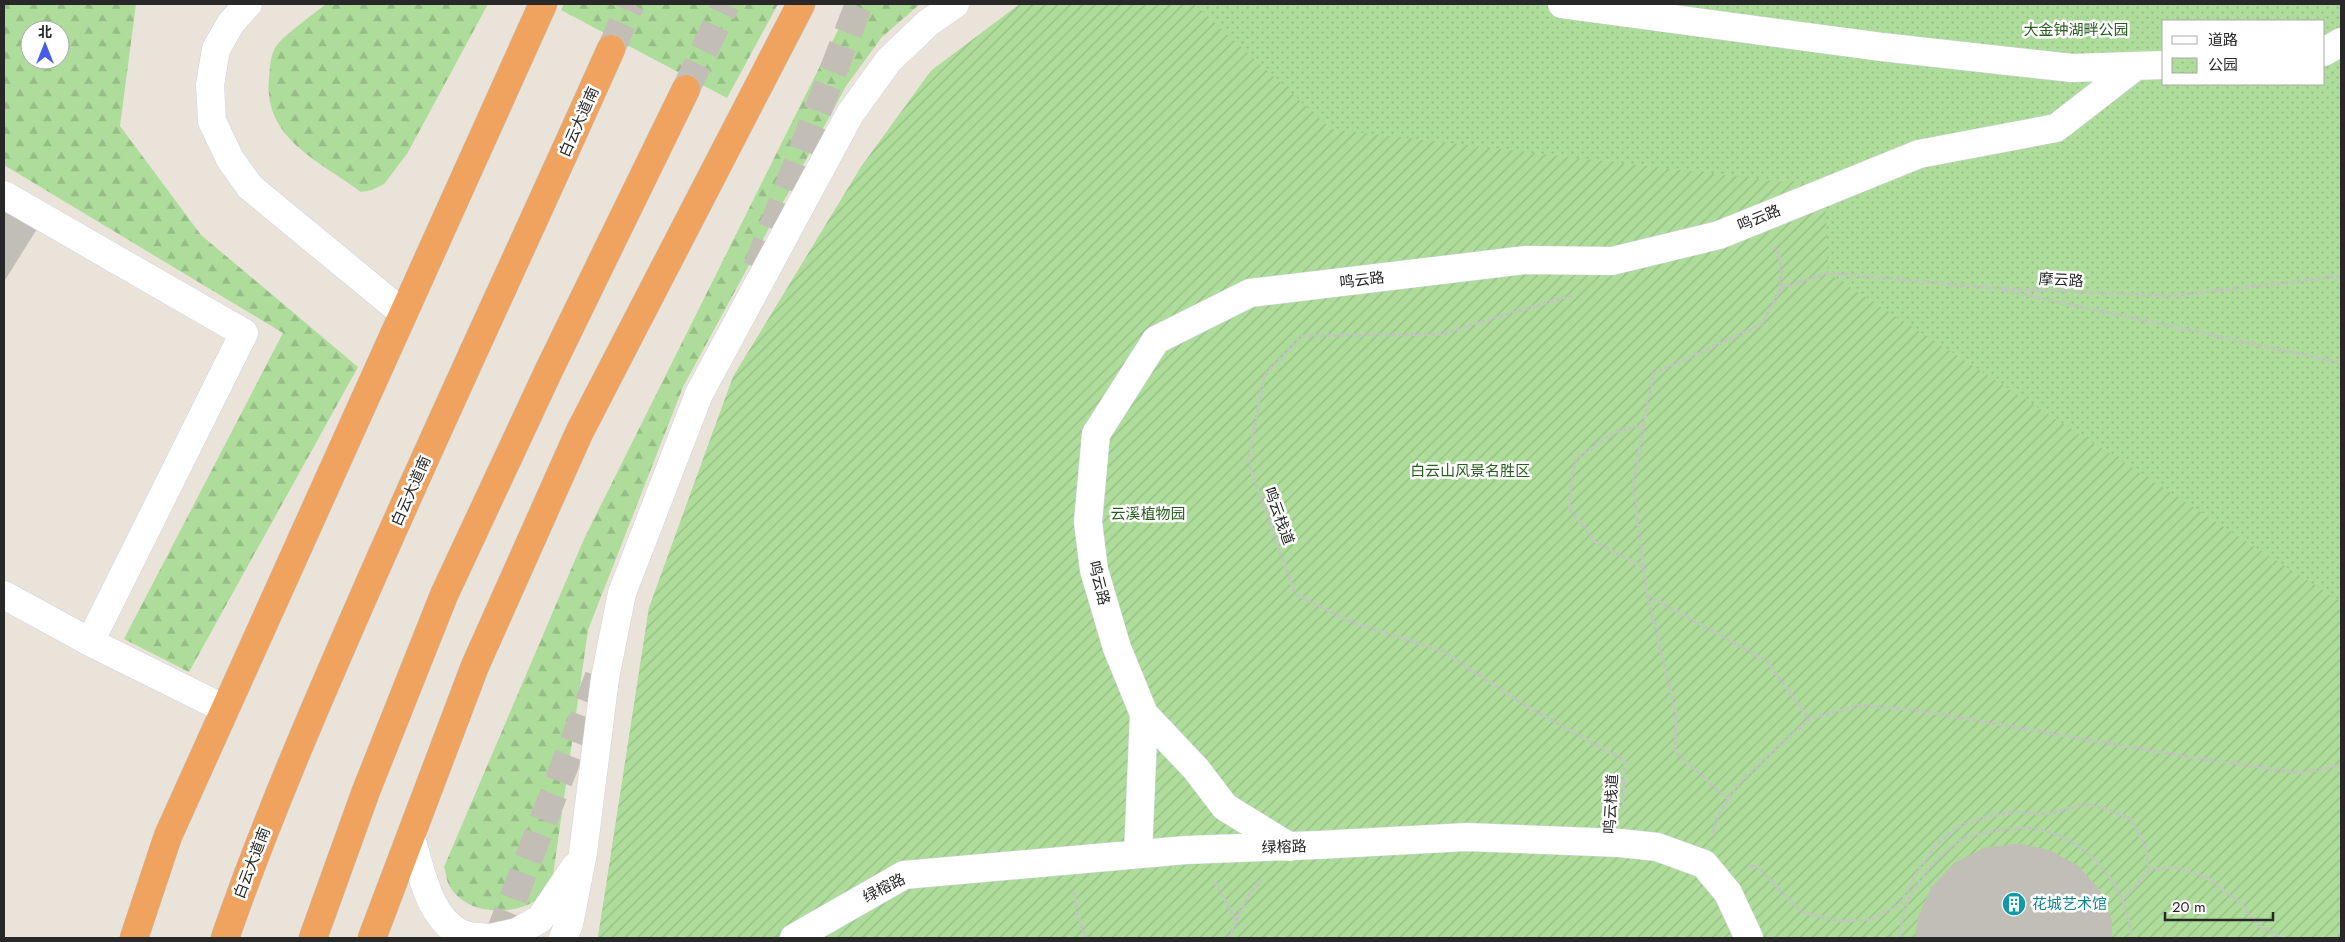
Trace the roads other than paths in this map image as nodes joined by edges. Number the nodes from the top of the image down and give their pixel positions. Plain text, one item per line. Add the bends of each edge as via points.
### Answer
1 (248, 4) edge
2 (543, 4) edge
3 (801, 4) edge
4 (955, 4) edge
5 (1562, 4) edge
6 (2341, 42) edge
7 (611, 49) tunnel mouth
8 (2325, 51) edge
9 (2162, 65) edge
10 (2136, 66) junction
11 (686, 89) tunnel mouth
12 (4, 195) edge
13 (403, 313) junction
14 (4, 595) edge
15 (90, 642) junction
16 (224, 709) junction
17 (1144, 714) junction
18 (411, 838) junction
19 (1290, 847) junction
20 (583, 852) junction
21 (1138, 854) junction
22 (1749, 937) edge
23 (134, 938) edge
24 (225, 938) edge
25 (313, 938) edge
26 (372, 938) edge
27 (489, 938) edge
28 (562, 938) edge
29 (794, 938) edge

1 - 13 street via 231,23 216,49 210,85 212,121 230,159 250,187
2 - 13 highway
3 - 18 highway via 579,433 474,666
4 - 20 street via 928,23 889,60 850,114 699,394 622,594 605,678
5 - 10 street via 2042,65 2072,68
6 - 8 street
7 - 24 highway, 白云大道南 via 307,727 253,858
9 - 10 street
10 - 17 street, 鸣云路 via 2056,128 1919,154 1719,235 1612,261 1526,260 1250,293 1156,340 1096,434 1088,522 1094,570 1117,648
11 - 25 highway via 444,595 366,791
12 - 15 street via 244,333
13 - 16 highway
14 - 15 street
15 - 16 street
16 - 23 highway via 168,836
17 - 19 street, 鸣云路 via 1196,769 1225,807
17 - 21 street
18 - 26 highway
18 - 27 street via 439,916 461,933
19 - 21 street, 绿榕路
19 - 22 street, 绿榕路 via 1467,837 1657,847 1711,873 1728,893
20 - 27 street via 540,919 517,932
20 - 28 street via 569,924
21 - 29 street, 绿榕路 via 904,875

